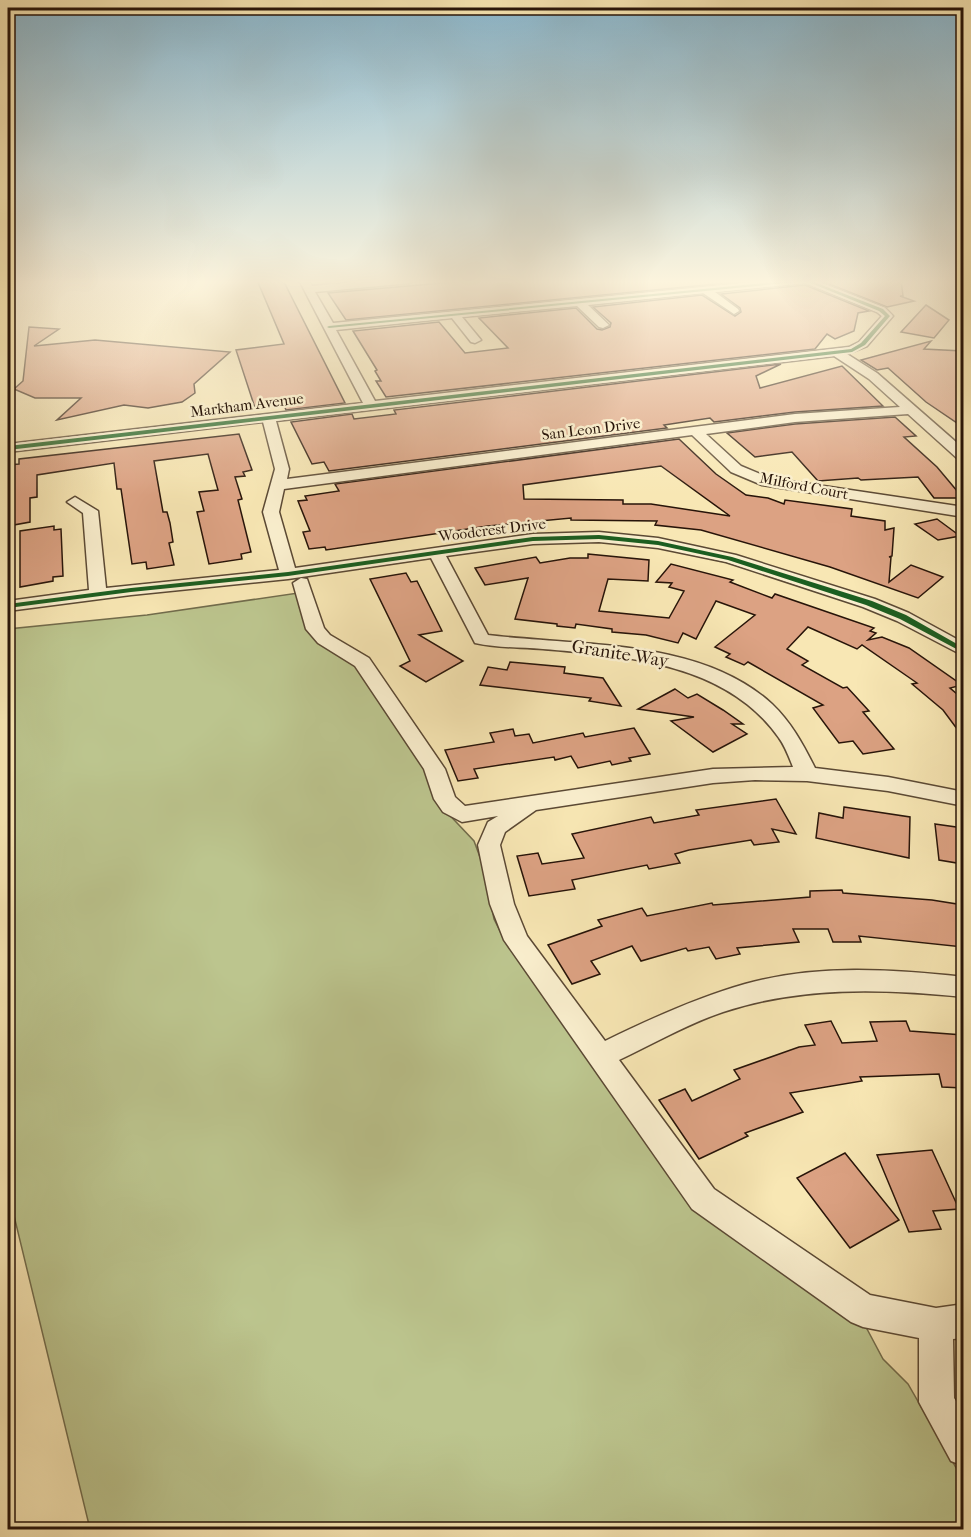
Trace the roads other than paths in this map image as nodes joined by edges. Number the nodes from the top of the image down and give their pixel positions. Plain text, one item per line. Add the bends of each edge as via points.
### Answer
1 (342, 352) edge
2 (836, 352) joint
3 (371, 406) junction
4 (908, 410) junction
5 (268, 418) junction
6 (696, 432) junction
7 (8, 448) edge
8 (963, 457) edge
9 (278, 485) junction
10 (75, 502) dead end
11 (963, 512) edge
12 (436, 552) junction
13 (294, 579) junction
14 (98, 594) junction
15 (8, 606) edge
16 (963, 651) edge
17 (807, 774) junction
18 (963, 800) edge
19 (530, 805) junction
20 (963, 987) edge
21 (600, 1056) junction
22 (950, 1323) edge
23 (963, 1448) edge

1 - 3 street
2 - 3 street, Markham Avenue
2 - 4 street via 873,376
3 - 5 street, Markham Avenue
4 - 6 street, San Leon Drive via 795,418
4 - 8 street
5 - 7 street, Markham Avenue
5 - 9 street via 282,469
6 - 9 street, San Leon Drive
6 - 11 street, Milford Court via 725,460 750,476 784,486
9 - 13 street via 271,512
10 - 14 street via 90,511
12 - 13 street, Woodcrest Drive
12 - 16 street, Woodcrest Drive via 563,537 633,540 693,549 869,603
12 - 17 street, Granite Way via 481,639 633,654 682,664 723,679 771,711 789,734
13 - 14 street, Woodcrest Drive
13 - 19 street via 315,629 369,671 434,769 451,807 462,814
14 - 15 street, Woodcrest Drive
17 - 18 street via 888,784
17 - 19 street via 713,777
19 - 21 street via 496,828 489,845 502,904 516,940
20 - 21 street via 907,980 845,979 776,988 718,1003
21 - 22 street via 703,1199 863,1310
22 - 23 street via 937,1402

